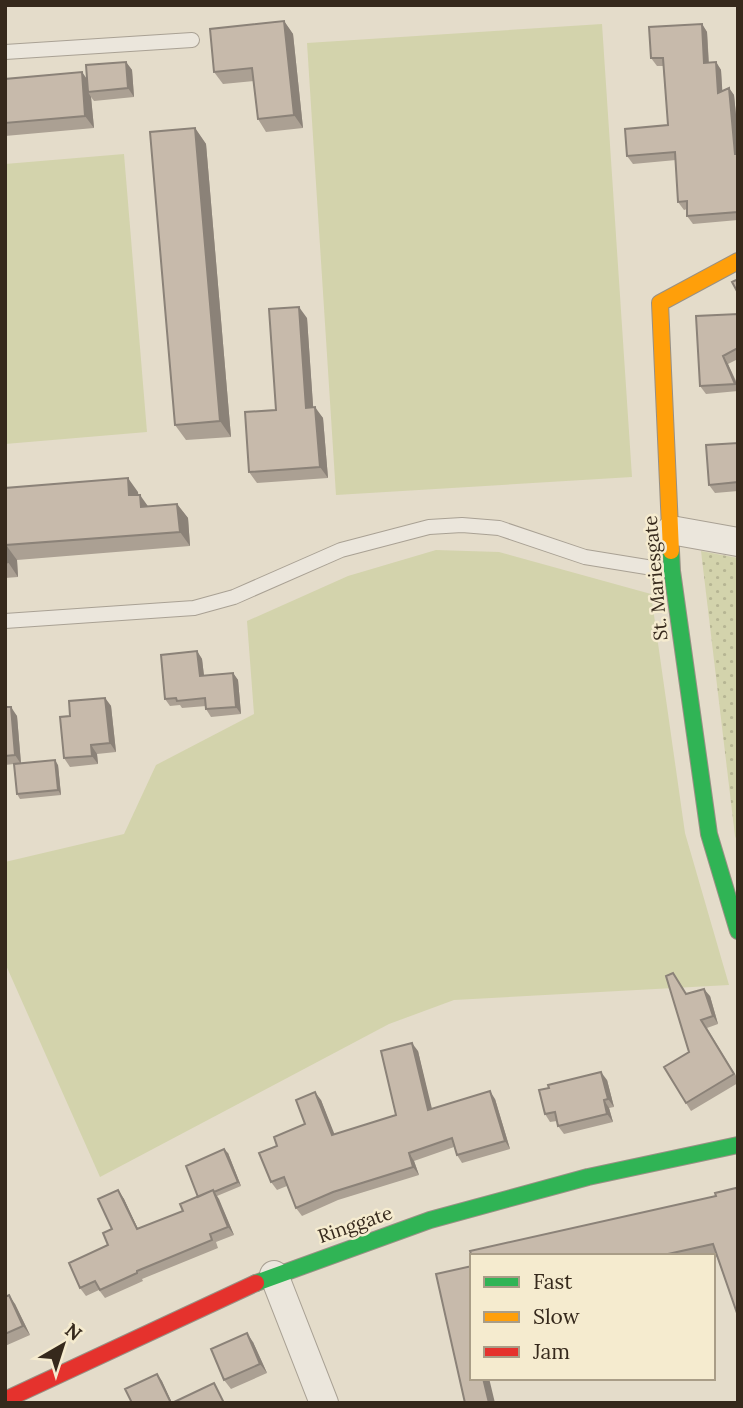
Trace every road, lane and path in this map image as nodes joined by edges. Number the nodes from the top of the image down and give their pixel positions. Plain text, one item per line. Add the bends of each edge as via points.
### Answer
1 (192, 40) dead end
2 (5, 52) edge
3 (738, 261) edge
4 (671, 530) junction
5 (738, 542) edge
6 (672, 571) junction
7 (5, 621) edge
8 (738, 931) edge
9 (738, 1145) edge
10 (274, 1275) junction
11 (5, 1400) edge
12 (324, 1403) edge

1 - 2 lane
3 - 4 street, St. Mariesgate via 660,303
4 - 5 street
4 - 6 street, St. Mariesgate
6 - 7 lane via 585,557 499,528 429,527 341,550 234,597 194,608
6 - 8 street, St. Mariesgate via 709,834
9 - 10 street, Ringgate via 589,1177 430,1220
10 - 11 street, Ringgate
10 - 12 street

